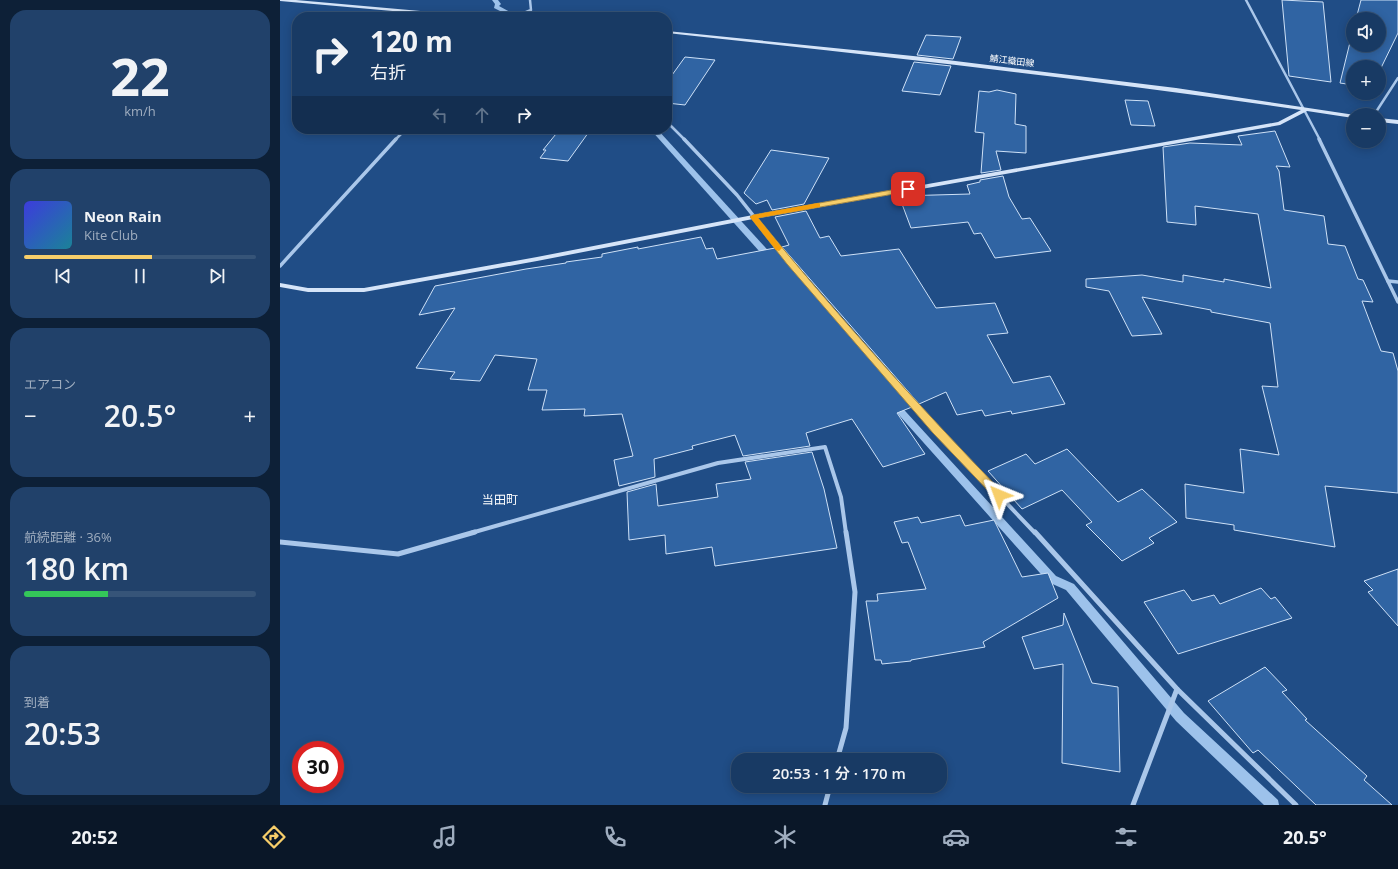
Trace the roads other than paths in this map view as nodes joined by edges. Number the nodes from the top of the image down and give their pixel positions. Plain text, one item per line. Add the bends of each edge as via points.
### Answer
1 (280, 0) edge
2 (530, 0) edge
3 (1246, 0) edge
4 (419, 12) edge
5 (526, 12) edge
6 (672, 33) edge
7 (1398, 78) edge
8 (1379, 108) edge
9 (1305, 110) junction
10 (1346, 115) edge
11 (1386, 121) edge
12 (1398, 122) edge
13 (672, 127) edge
14 (401, 134) edge
15 (753, 217) junction
16 (280, 266) edge
17 (1388, 281) junction
18 (1398, 282) edge
19 (280, 285) edge
20 (1398, 302) edge
21 (280, 542) edge
22 (1177, 690) junction
23 (839, 753) edge
24 (828, 793) edge
25 (825, 805) edge
26 (1133, 805) edge
27 (1296, 805) edge

1 - 4 main road
2 - 5 street via 531,10
3 - 9 street
6 - 9 main road, 鯖江織田線 via 931,60 1176,90
7 - 8 street
9 - 10 main road, 鯖江織田線
9 - 15 main road via 1280,123
9 - 17 street
11 - 12 main road
13 - 15 street via 737,195
14 - 16 street
15 - 19 main road via 364,290 308,290
15 - 22 street via 937,430 1040,538
17 - 18 street
17 - 20 street
21 - 23 street via 398,554 718,463 825,447 841,497 855,592 846,728
22 - 26 street
22 - 27 street
24 - 25 street

